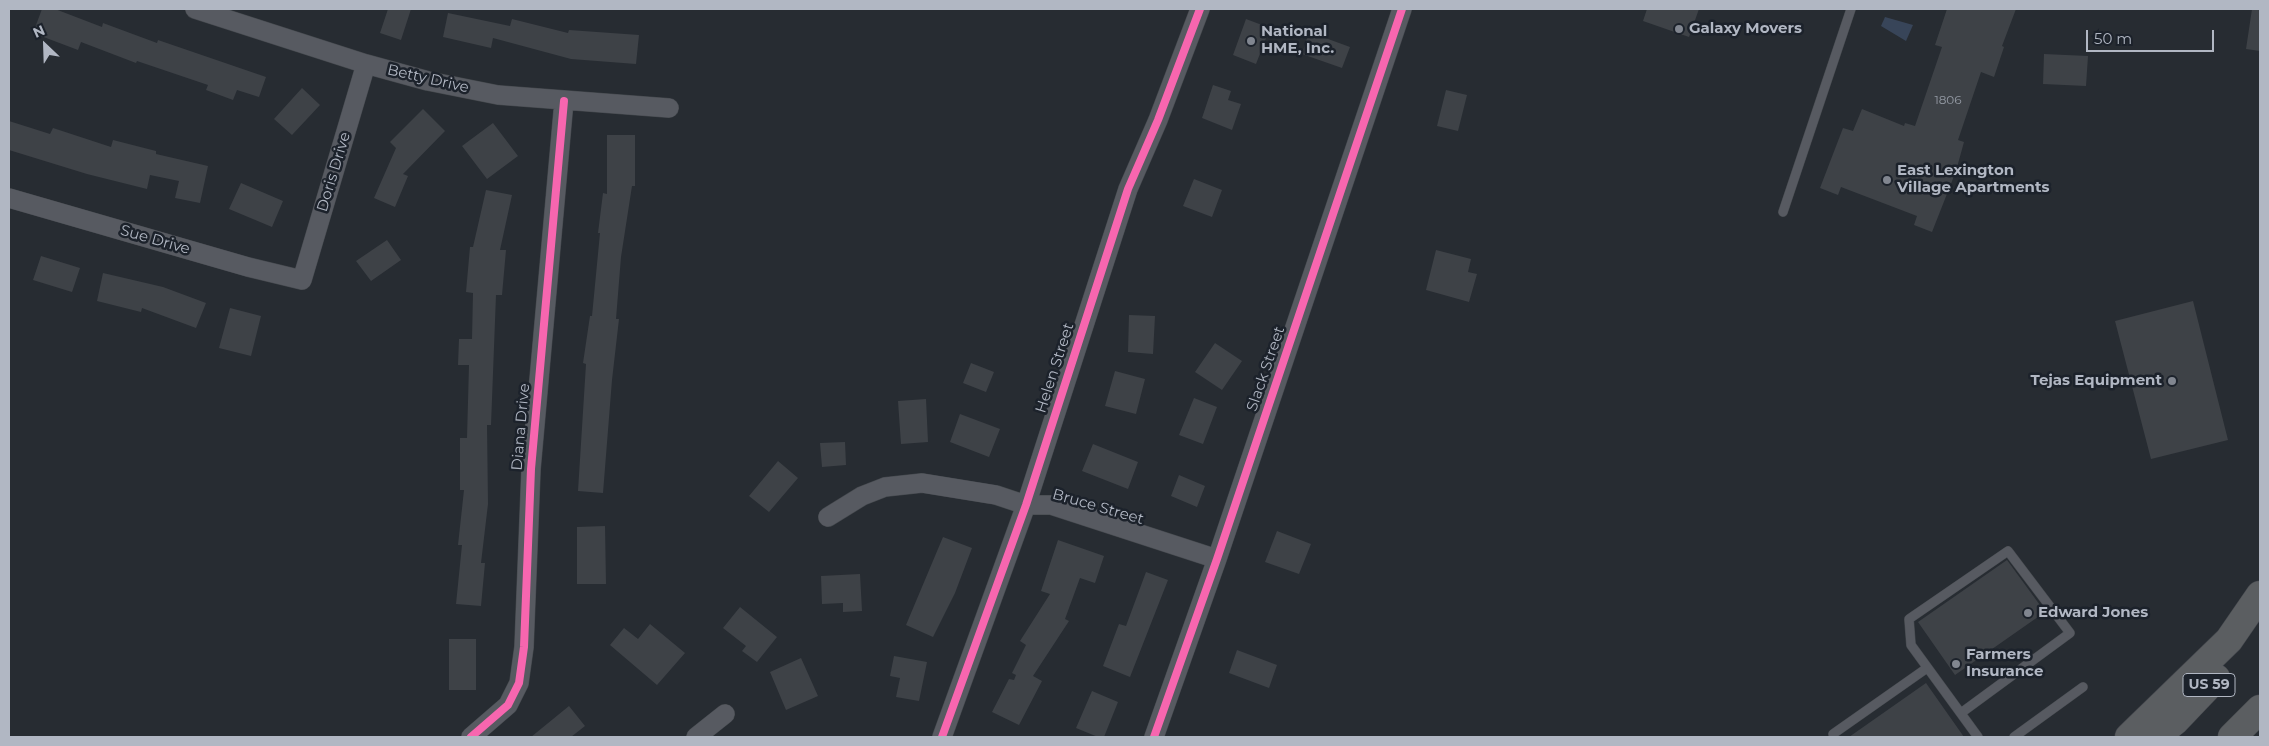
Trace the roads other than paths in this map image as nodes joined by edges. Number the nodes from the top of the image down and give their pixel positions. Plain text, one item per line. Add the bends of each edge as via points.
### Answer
1 (195, 9) edge
2 (1200, 9) edge
3 (1402, 9) edge
4 (1851, 9) edge
5 (366, 64) junction
6 (564, 101) junction
7 (669, 108) dead end
8 (9, 198) edge
9 (1783, 212) dead end
10 (302, 280) joint
11 (1026, 505) junction
12 (828, 517) dead end
13 (1217, 559) junction
14 (2260, 595) edge
15 (2260, 628) edge
16 (1927, 668) junction
17 (2083, 687) dead end
18 (2260, 709) edge
19 (1961, 713) junction
20 (725, 714) dead end
21 (1832, 734) dead end
22 (472, 737) edge
23 (696, 737) edge
24 (942, 737) edge
25 (1154, 737) edge
26 (1978, 737) edge
27 (2014, 737) edge
28 (2129, 737) edge
29 (2155, 737) edge
30 (2232, 737) edge

1 - 5 street, Betty Drive
2 - 11 street, Helen Street via 1128,189
3 - 13 street, Slack Street
4 - 9 lane
5 - 6 street, Betty Drive via 498,95
5 - 10 street, Doris Drive
6 - 7 street, Betty Drive
6 - 22 street, Diana Drive via 531,468 524,647 518,683 508,706
8 - 10 street, Sue Drive
11 - 12 street, Bruce Street via 996,495 922,483 885,487 862,496
11 - 13 street, Bruce Street via 1051,505
11 - 24 street, Helen Street
13 - 25 street, Slack Street
14 - 28 highway via 2229,640
15 - 29 highway, US 59 via 2176,721
16 - 19 lane
16 - 19 lane via 1911,645 1909,619 2008,551 2070,633
16 - 21 lane
17 - 27 lane
18 - 30 highway
19 - 26 lane
20 - 23 street

